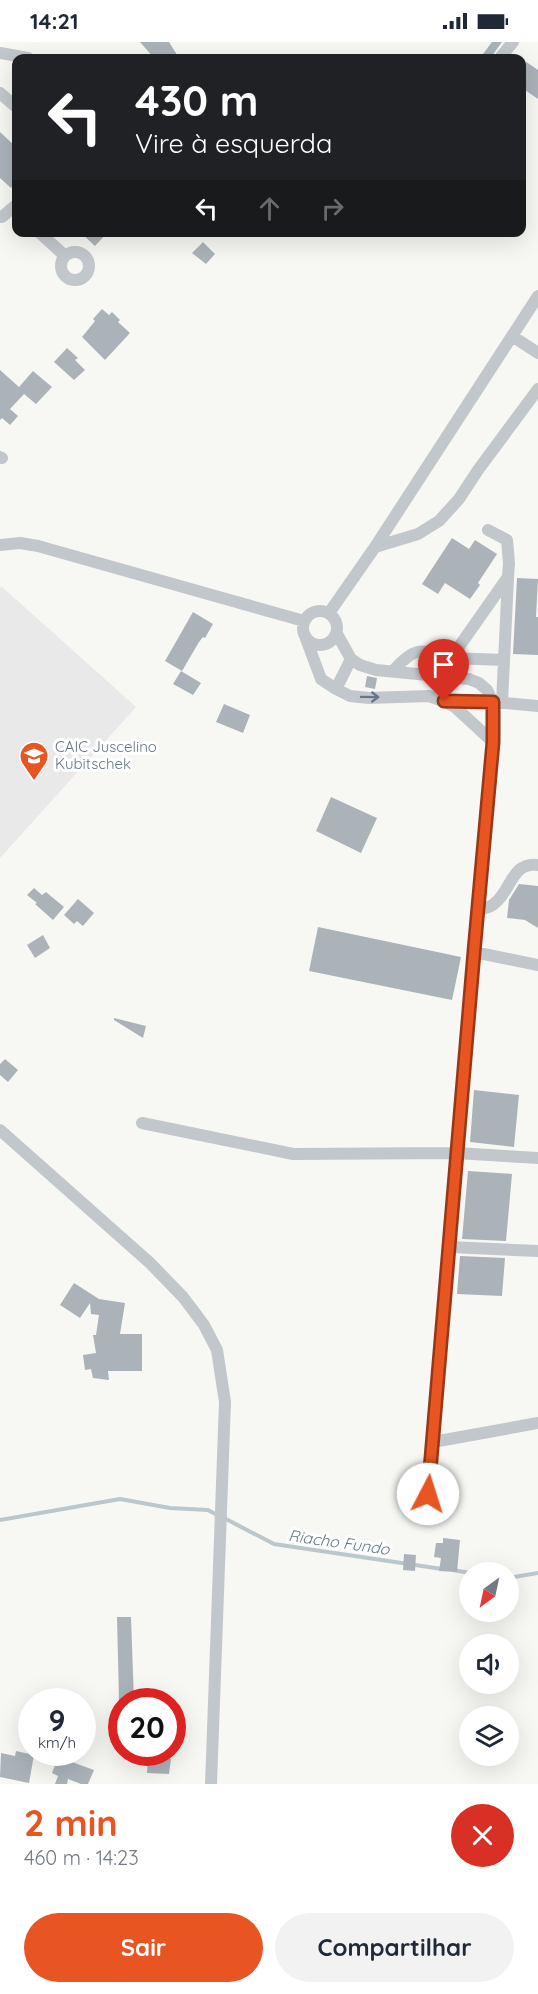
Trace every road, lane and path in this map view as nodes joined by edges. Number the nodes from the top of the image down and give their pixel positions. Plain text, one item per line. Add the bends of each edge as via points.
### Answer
1 (513, 42) edge
2 (503, 54) edge
3 (0, 93) edge
4 (12, 104) edge
5 (44, 237) edge
6 (65, 256) dead end
7 (538, 296) edge
8 (512, 336) junction
9 (538, 353) edge
10 (538, 389) edge
11 (488, 530) dead end
12 (0, 545) edge
13 (375, 547) junction
14 (508, 578) junction
15 (329, 613) junction
16 (304, 621) junction
17 (337, 634) junction
18 (304, 636) junction
19 (351, 658) junction
20 (451, 658) junction
21 (504, 660) junction
22 (393, 671) junction
23 (336, 689) junction
24 (444, 701) junction
25 (498, 702) junction
26 (538, 706) edge
27 (493, 742) junction
28 (538, 865) edge
29 (478, 910) junction
30 (474, 952) junction
31 (538, 965) edge
32 (142, 1123) dead end
33 (0, 1130) edge
34 (456, 1154) junction
35 (538, 1158) edge
36 (450, 1247) junction
37 (538, 1251) edge
38 (538, 1423) edge
39 (433, 1442) junction
40 (428, 1494) dead end
41 (211, 1784) edge

1 - 2 street
3 - 4 street
5 - 6 street
7 - 8 street
8 - 9 street
8 - 13 street
10 - 13 street via 439,521 418,534
11 - 14 street via 507,540
12 - 16 street via 38,546
13 - 15 street
14 - 20 street
14 - 21 street
15 - 16 street via 315,611
15 - 17 street via 335,618
16 - 18 street
17 - 18 street via 332,641 317,645
17 - 19 street
18 - 23 street via 321,679
19 - 22 street via 376,670
19 - 23 street
20 - 21 street
20 - 22 street via 415,651
21 - 25 street
22 - 25 street via 468,679 479,683
23 -> 24 street via 350,696 429,696
24 - 25 street
24 - 27 street
25 - 26 street
25 - 27 street
27 - 29 street
28 - 29 street via 515,873 496,903
29 - 30 street
30 - 31 street
30 - 34 street
32 - 34 street via 292,1154
33 - 41 street via 150,1263 183,1297 217,1350 225,1402
34 - 35 street
34 - 36 street
36 - 37 street
36 - 39 street
38 - 39 street
39 - 40 street

